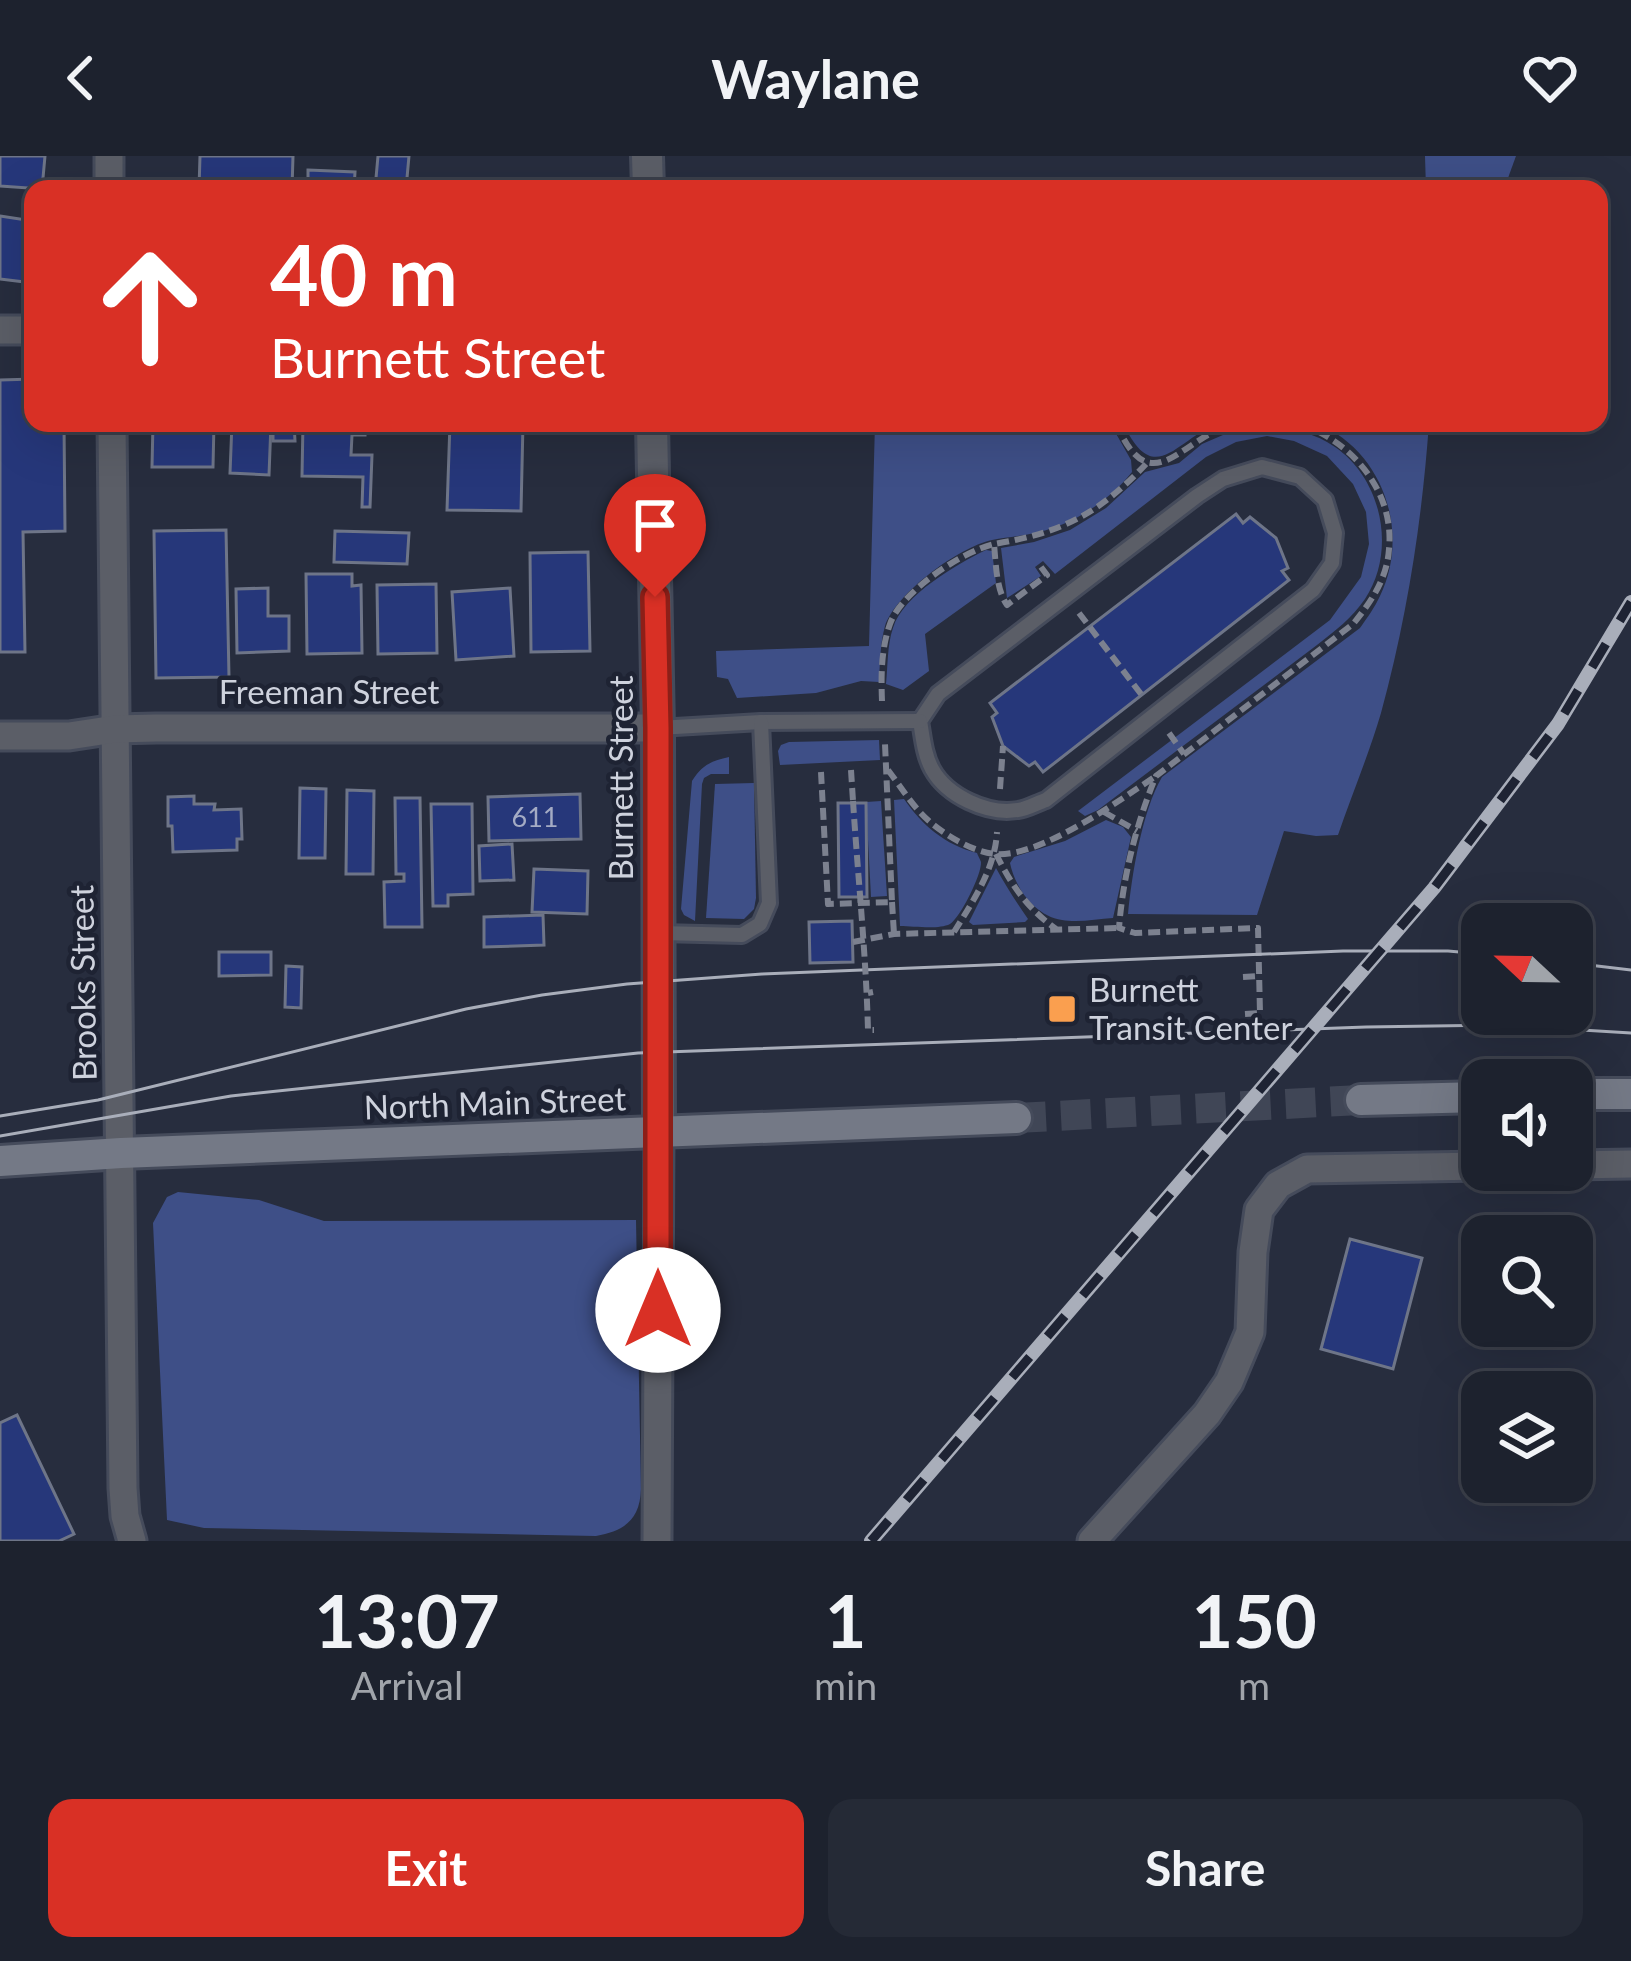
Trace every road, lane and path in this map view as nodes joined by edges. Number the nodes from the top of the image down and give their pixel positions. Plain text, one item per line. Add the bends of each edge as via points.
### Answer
1 (112, 432) edge
2 (652, 432) edge
3 (1121, 432) edge
4 (1213, 432) edge
5 (1319, 432) edge
6 (1146, 464) junction
7 (994, 544) junction
8 (1066, 597) junction
9 (1156, 714) junction
10 (883, 721) junction
11 (920, 721) junction
12 (761, 722) junction
13 (658, 728) junction
14 (115, 729) junction
15 (0, 736) edge
16 (1184, 754) junction
17 (850, 770) dead end
18 (821, 772) dead end
19 (1103, 811) dead end
20 (1137, 830) junction
21 (892, 902) junction
22 (1119, 928) junction
23 (1056, 929) junction
24 (954, 932) junction
25 (657, 933) junction
26 (893, 934) junction
27 (864, 942) junction
28 (1259, 976) junction
29 (1243, 977) dead end
30 (1245, 1013) dead end
31 (874, 1030) dead end
32 (1593, 1094) edge
33 (1631, 1094) edge
34 (1461, 1098) edge
35 (1361, 1100) tunnel mouth
36 (1016, 1118) tunnel mouth
37 (659, 1133) junction
38 (0, 1142) edge
39 (121, 1153) junction
40 (0, 1161) edge
41 (1631, 1164) edge
42 (1593, 1165) edge
43 (1461, 1166) edge
44 (132, 1541) edge
45 (657, 1541) edge
46 (1092, 1541) edge

1 - 14 street, Brooks Street
2 - 13 street, Burnett Street
3 - 6 path
4 - 6 path via 1166,462
5 - 16 path via 1352,453 1380,497 1390,548 1383,575 1353,624
6 - 7 path via 1067,526
7 - 8 path via 1004,602 1044,571
7 - 10 path via 940,571 891,620
8 - 9 path
8 - 9 lane via 1223,479 1262,466 1300,477 1325,500 1335,533 1332,563 1313,590
8 - 11 lane via 938,694
9 - 11 lane via 1046,800 1017,811 957,795 935,774
9 - 16 path
10 - 11 lane
10 - 12 lane
10 - 21 path
12 - 13 lane
12 - 25 lane via 769,902 760,924 742,935
13 - 14 street, Freeman Street
13 - 25 street, Burnett Street
14 - 15 street, Freeman Street
14 - 39 street, Brooks Street
16 - 20 path via 1156,776
17 - 27 path, bridge
18 - 21 path via 828,904
19 - 20 path
20 - 22 path
21 - 26 path
22 - 23 path
22 - 28 path via 1258,928
23 - 24 path
23 - 24 path via 1018,896 996,854
24 - 26 path
25 - 37 street, Burnett Street
26 - 27 path, bridge via 853,943
27 - 31 path, bridge
28 - 29 path
28 - 30 path via 1260,1013
32 - 33 main road
34 - 35 main road
36 - 37 main road, North Main Street
37 - 39 main road, North Main Street
37 - 45 street
38 - 39 main road, North Main Street
39 - 40 main road, North Main Street
39 - 44 street, Brooks Street via 123,1488
41 - 42 street
43 - 46 street via 1307,1169 1278,1185 1259,1210 1250,1332 1229,1382

